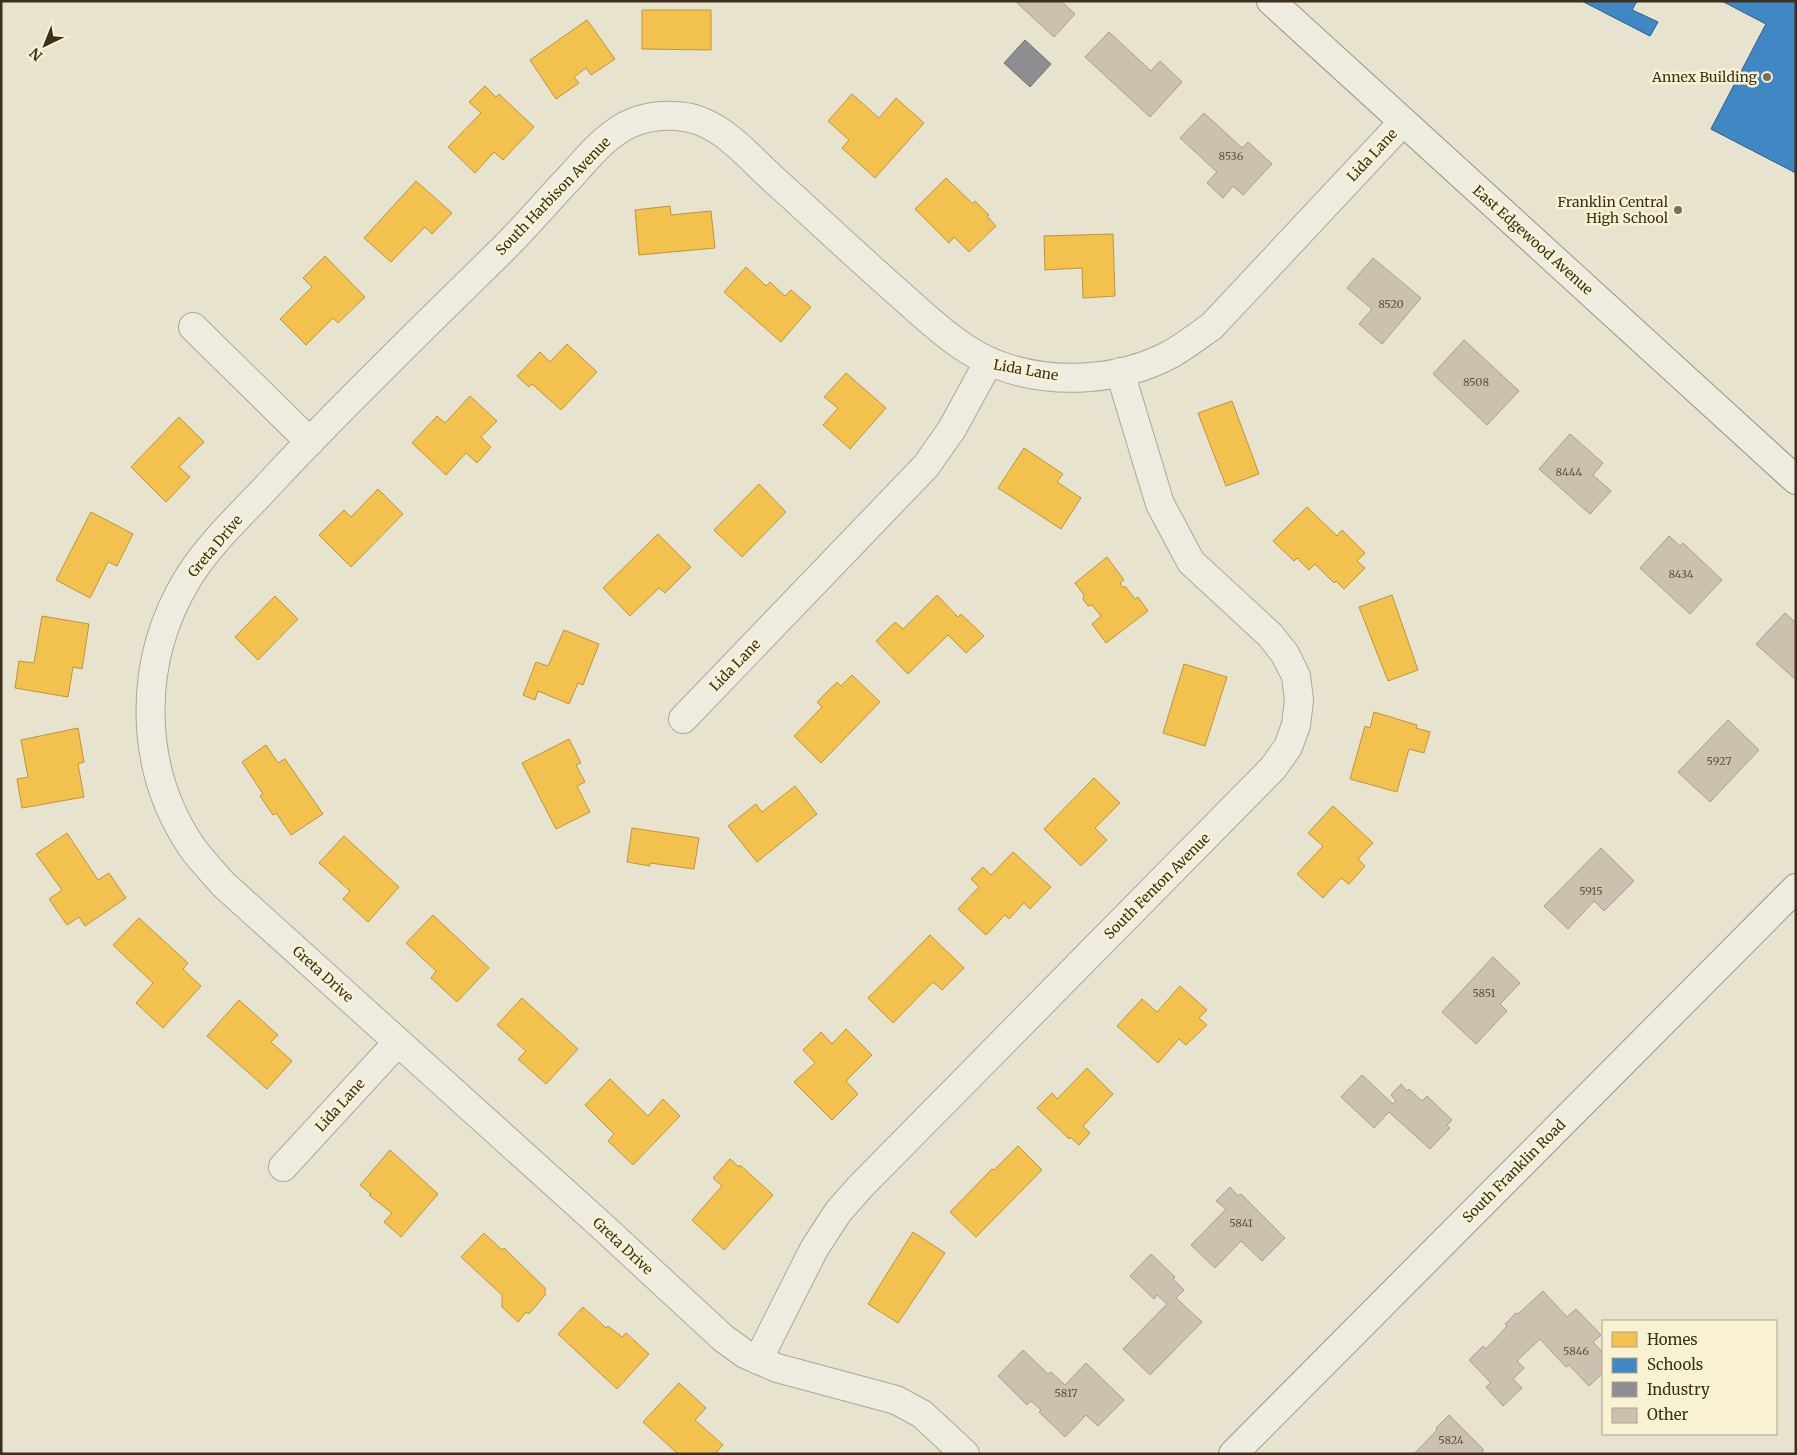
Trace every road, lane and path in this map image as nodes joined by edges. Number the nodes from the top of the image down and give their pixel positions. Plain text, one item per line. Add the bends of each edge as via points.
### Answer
1 (1271, 1) edge
2 (1403, 122) junction
3 (193, 327) dead end
4 (989, 361) junction
5 (1120, 372) junction
6 (310, 442) junction
7 (1796, 480) edge
8 (683, 719) dead end
9 (1796, 888) edge
10 (398, 1042) junction
11 (283, 1168) dead end
12 (758, 1360) junction
13 (964, 1454) edge
14 (1233, 1454) edge

1 - 2 street, East Edgewood Avenue
2 - 5 street, Lida Lane via 1212,326 1168,356
2 - 7 street, East Edgewood Avenue
3 - 6 street
4 - 5 street, Lida Lane via 1024,373 1048,376 1083,378
4 - 6 street, South Harbison Avenue via 947,336 722,132 688,118 652,116 618,130 599,145 512,240
4 - 8 street, Lida Lane via 952,430 929,462
5 - 12 street, South Fenton Avenue via 1160,504 1191,562 1270,635 1296,676 1299,700 1294,736 1273,768 838,1212 814,1248
6 - 10 street, Greta Drive via 205,554 175,602 155,659 149,707 152,743 168,801 190,844 204,863 223,884
9 - 14 street, South Franklin Road
10 - 11 street, Lida Lane
10 - 12 street, Greta Drive via 723,1338
12 - 13 street, Greta Drive via 896,1400 922,1414

